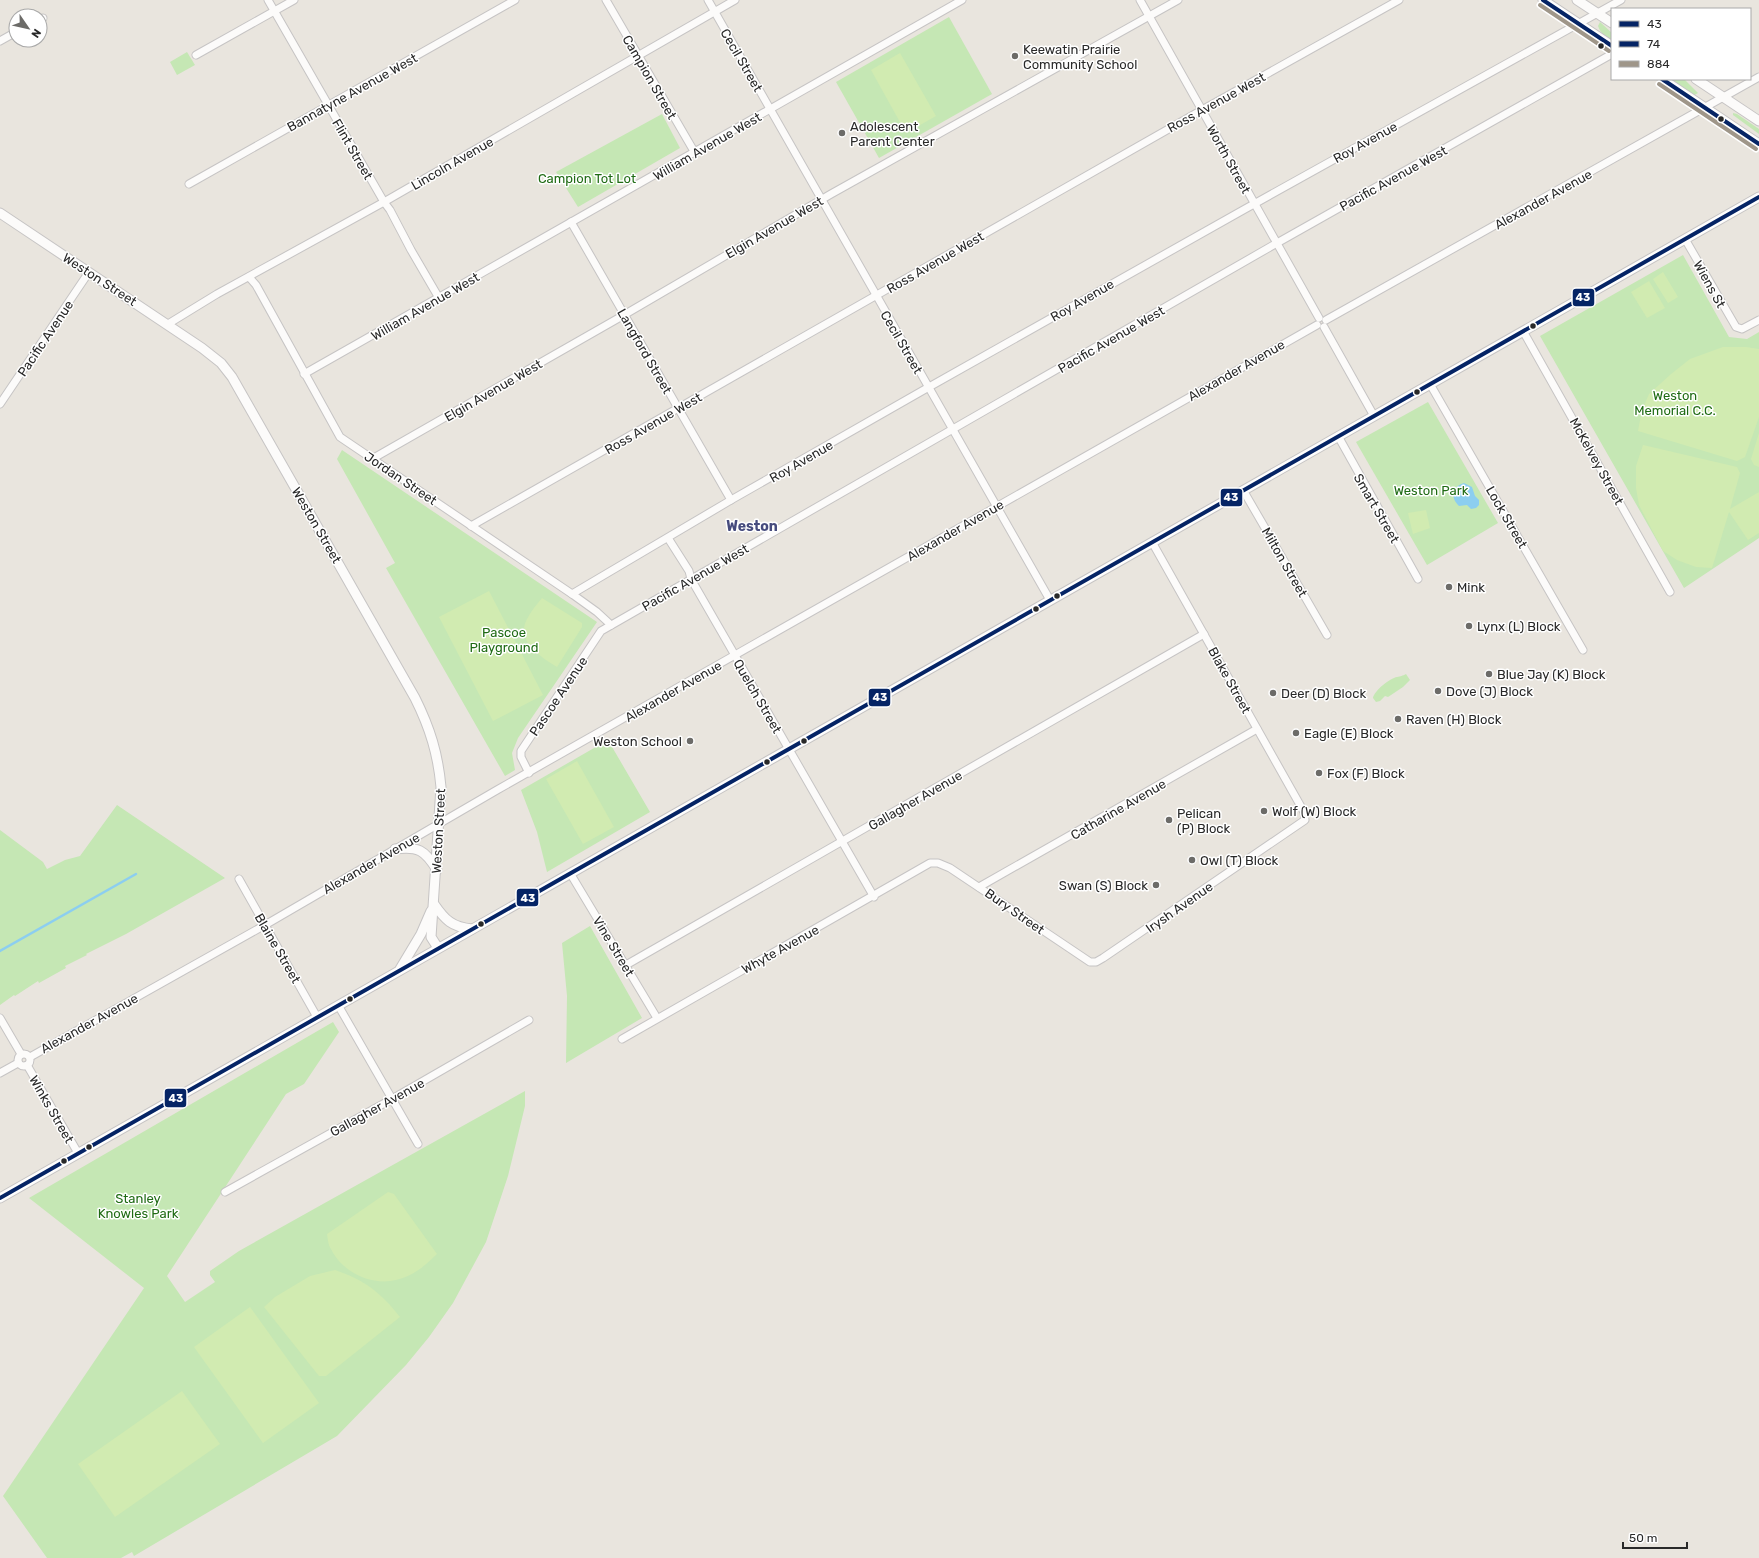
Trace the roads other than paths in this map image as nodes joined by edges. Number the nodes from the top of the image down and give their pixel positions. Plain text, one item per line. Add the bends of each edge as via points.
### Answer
1 (268, 0) edge
2 (294, 0) edge
3 (515, 0) edge
4 (606, 0) edge
5 (708, 0) edge
6 (735, 0) edge
7 (962, 0) edge
8 (1140, 0) edge
9 (1178, 0) edge
10 (1399, 0) edge
11 (1544, 0) edge
12 (1577, 0) edge
13 (1621, 0) edge
14 (274, 11) junction
15 (715, 12) junction
16 (1597, 14) junction
17 (1149, 16) junction
18 (1611, 22) edge
19 (1579, 24) junction
20 (1611, 45) edge
21 (196, 55) dead end
22 (1611, 55) edge
23 (638, 56) junction
24 (1759, 77) edge
25 (1664, 80) edge
26 (1698, 80) edge
27 (1723, 97) junction
28 (328, 105) junction
29 (1706, 108) junction
30 (771, 110) junction
31 (1202, 110) junction
32 (1759, 121) edge
33 (1759, 144) edge
34 (695, 153) junction
35 (189, 184) dead end
36 (1759, 197) edge
37 (822, 199) junction
38 (384, 202) junction
39 (1254, 203) junction
40 (0, 213) edge
41 (571, 222) junction
42 (1685, 239) junction
43 (1277, 243) junction
44 (89, 272) junction
45 (249, 277) junction
46 (876, 296) junction
47 (439, 298) junction
48 (624, 315) junction
49 (1759, 320) edge
50 (1321, 322) junction
51 (168, 324) junction
52 (1523, 331) junction
53 (304, 374) junction
54 (1430, 384) junction
55 (929, 388) junction
56 (0, 404) edge
57 (678, 408) junction
58 (1374, 416) junction
59 (952, 430) junction
60 (1338, 436) junction
61 (372, 459) junction
62 (1243, 490) junction
63 (731, 500) junction
64 (996, 506) junction
65 (471, 526) junction
66 (668, 538) junction
67 (1152, 542) junction
68 (690, 579) junction
69 (1418, 579) dead end
70 (1670, 592) dead end
71 (572, 594) junction
72 (1050, 600) junction
73 (611, 625) junction
74 (1204, 634) junction
75 (1326, 634) dead end
76 (1583, 650) dead end
77 (735, 656) junction
78 (1257, 730) junction
79 (788, 749) junction
80 (528, 773) junction
81 (1305, 820) joint
82 (440, 824) junction
83 (842, 842) junction
84 (395, 849) junction
85 (938, 863) joint
86 (437, 870) junction
87 (570, 873) junction
88 (239, 880) dead end
89 (979, 887) junction
90 (874, 897) junction
91 (434, 904) junction
92 (265, 925) junction
93 (472, 928) junction
94 (438, 948) junction
95 (1090, 962) joint
96 (626, 965) junction
97 (399, 970) junction
98 (338, 1005) junction
99 (317, 1017) junction
100 (0, 1018) edge
101 (657, 1018) junction
102 (529, 1020) dead end
103 (622, 1038) dead end
104 (21, 1054) junction
105 (30, 1057) junction
106 (18, 1063) junction
107 (27, 1066) junction
108 (0, 1074) edge
109 (392, 1099) junction
110 (418, 1144) dead end
111 (78, 1153) junction
112 (225, 1192) dead end
113 (0, 1198) edge

1 - 14 street, Flint Street
2 - 14 street
3 - 28 street, Bannatyne Avenue West
4 - 23 street, Campion Street
5 - 15 street, Cecil Street
6 - 15 street, Lincoln Avenue
7 - 30 street, William Avenue West
8 - 17 street, Worth Street
9 - 17 street, Elgin Avenue West
10 - 31 street, Ross Avenue West
11 - 19 main road
12 - 16 main road
13 - 16 street
14 - 21 street
14 - 28 street, Flint Street
15 - 23 street, Lincoln Avenue
15 - 30 street, Cecil Street
16 - 18 main road
16 - 19 street, Roy Avenue
17 - 31 street, Worth Street
17 - 37 street, Elgin Avenue West
19 - 20 main road
19 - 39 street, Roy Avenue
22 - 43 street, Pacific Avenue West
23 - 34 street, Campion Street
23 - 38 street, Lincoln Avenue
24 - 27 street, Alexander Avenue
25 - 29 main road
26 - 27 main road
27 - 29 street, Alexander Avenue
27 - 32 main road
28 - 35 street, Bannatyne Avenue West
28 - 38 street, Flint Street
29 - 33 main road
29 - 50 street, Alexander Avenue
30 - 34 street, William Avenue West
30 - 37 street, Cecil Street
31 - 39 street, Worth Street
31 - 46 street, Ross Avenue West
34 - 41 street, William Avenue West
36 - 42 main road
37 - 46 street, Cecil Street
37 - 48 street, Elgin Avenue West
38 - 45 street, Lincoln Avenue
38 - 47 street, Flint Street
39 - 43 street, Worth Street
39 - 55 street, Roy Avenue
40 - 44 main road, Weston Street
41 - 47 street, William Avenue West
41 - 48 street, Langford Street
42 - 49 street, Wiens St via 1736,328 1742,329
42 - 52 main road
43 - 50 street, Worth Street
43 - 59 street, Pacific Avenue West
44 - 51 main road, Weston Street
44 - 56 street, Pacific Avenue
45 - 51 street, Lincoln Avenue
45 - 53 street, Jordan Street via 256,285
46 - 55 street, Cecil Street
46 - 57 street, Ross Avenue West
47 - 53 street, William Avenue West
48 - 57 street, Langford Street
48 - 61 street, Elgin Avenue West
50 - 58 street, Worth Street
50 - 64 street, Alexander Avenue
51 - 82 main road, Weston Street via 212,355 232,377 415,698 429,727 439,763
52 - 54 main road
52 - 70 street, McKelvey Street
53 - 61 street, Jordan Street via 340,437
54 - 58 main road
54 - 76 street, Lock Street
55 - 59 street, Cecil Street
55 - 63 street, Roy Avenue
57 - 63 street, Langford Street
57 - 65 street, Ross Avenue West
58 - 60 main road
59 - 64 street, Cecil Street
59 - 68 street, Pacific Avenue West
60 - 62 main road
60 - 69 street, Smart Street
61 - 65 street, Jordan Street
62 - 67 main road
62 - 75 street, Milton Street
63 - 66 street, Roy Avenue
64 - 72 street, Cecil Street
64 - 77 street, Alexander Avenue
65 - 71 street, Jordan Street
66 - 68 street, Quelch Street via 688,571
66 - 71 street, Roy Avenue
67 - 72 main road
67 - 74 street, Blake Street
68 - 73 street, Pacific Avenue West
68 - 77 street, Quelch Street
71 - 73 street, Jordan Street
72 - 79 main road
73 - 80 street, Pascoe Avenue via 602,631 522,751 521,757
74 - 78 street, Blake Street
74 - 83 street, Gallagher Avenue
77 - 79 street, Quelch Street
77 - 80 street, Alexander Avenue
78 - 81 street, Blake Street via 1304,812
78 - 89 street, Catharine Avenue
79 - 83 street, Quelch Street
79 - 87 main road
80 - 82 street, Alexander Avenue
81 - 95 street, Irysh Avenue via 1103,958
82 - 84 street, Alexander Avenue
82 - 86 main road, Weston Street
83 - 90 street, Quelch Street
83 - 96 street, Gallagher Avenue
84 - 86 main road via 409,847 419,850
84 - 92 street, Alexander Avenue
85 - 89 street, Bury Street
85 - 90 street, Whyte Avenue via 930,863
86 - 91 main road, Weston Street
87 - 93 main road
87 - 96 street, Vine Street
88 - 92 street, Blaine Street
89 - 95 street, Bury Street
90 - 101 street, Whyte Avenue
91 - 93 main road via 448,922
91 - 94 main road, Weston Street via 431,937
91 - 97 main road via 421,934
92 - 99 street, Blaine Street
92 - 105 street, Alexander Avenue
93 - 94 main road
94 - 97 main road
96 - 101 street, Vine Street
97 - 98 main road
98 - 99 main road
98 - 109 street
99 - 111 main road
100 - 104 street
101 - 103 street, Whyte Avenue
102 - 109 street, Gallagher Avenue
104 - 105 street
104 - 106 street
105 - 107 street
106 - 107 street
106 - 108 street
107 - 111 street, Winks Street
109 - 110 street
109 - 112 street, Gallagher Avenue
111 - 113 main road

